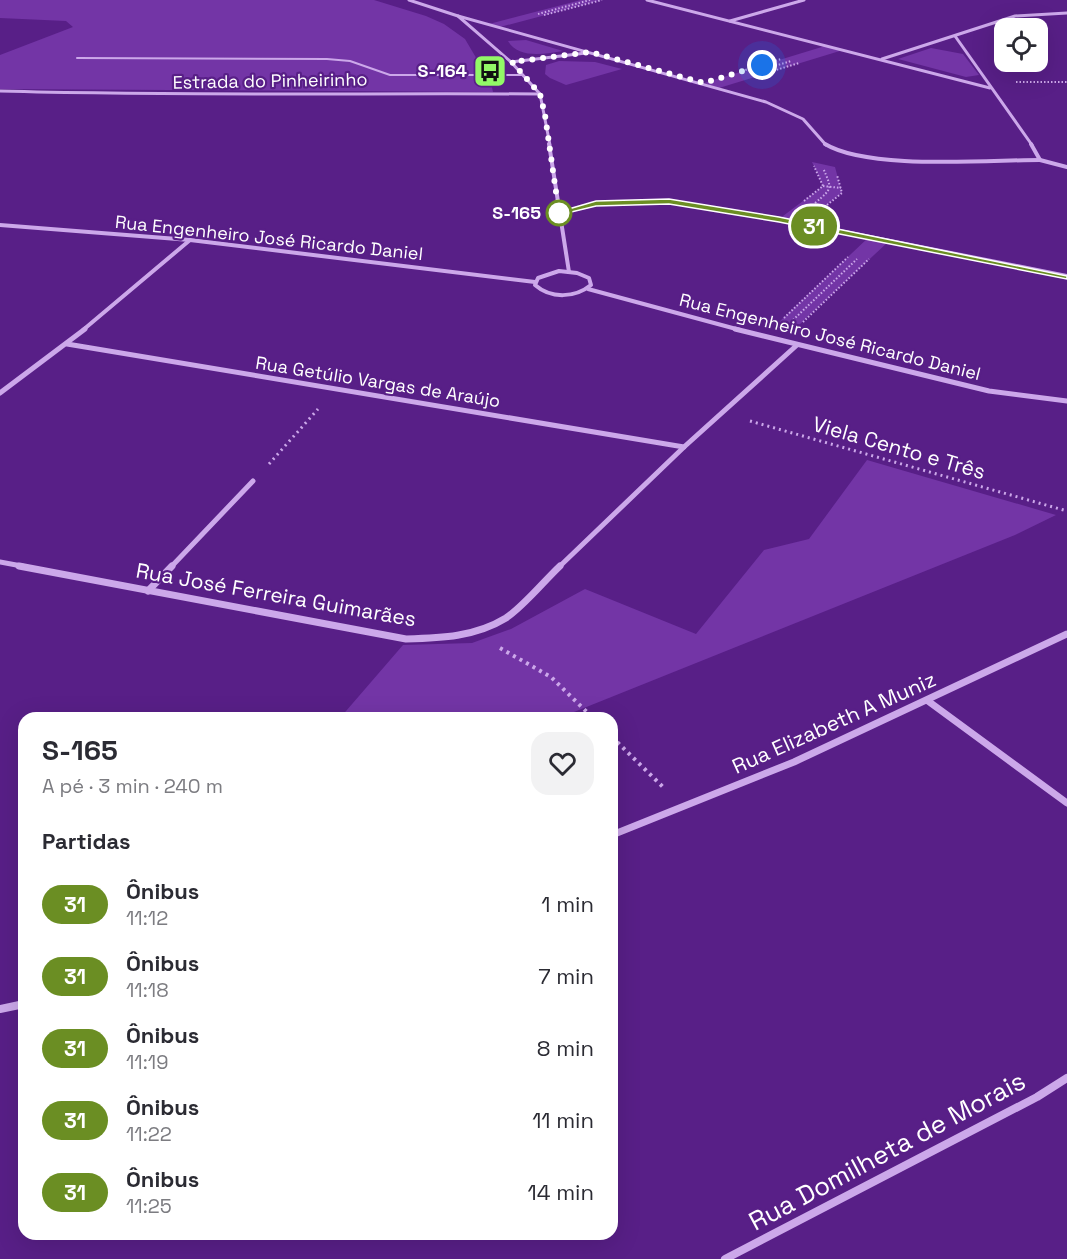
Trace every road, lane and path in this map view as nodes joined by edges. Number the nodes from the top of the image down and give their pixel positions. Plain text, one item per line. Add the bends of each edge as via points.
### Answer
1 (409, 0) edge
2 (590, 0) edge
3 (602, 0) edge
4 (647, 0) edge
5 (804, 0) edge
6 (1067, 13) edge
7 (537, 14) dead end
8 (458, 16) junction
9 (729, 21) junction
10 (500, 27) junction
11 (955, 36) junction
12 (825, 46) junction
13 (834, 48) junction
14 (590, 52) junction
15 (77, 58) dead end
16 (882, 59) junction
17 (512, 62) junction
18 (800, 63) dead end
19 (762, 65) junction
20 (770, 67) junction
21 (778, 70) junction
22 (522, 75) junction
23 (988, 81) junction
24 (1067, 82) edge
25 (704, 83) junction
26 (711, 85) junction
27 (719, 88) junction
28 (990, 88) junction
29 (0, 91) edge
30 (540, 94) junction
31 (826, 145) junction
32 (857, 156) junction
33 (1040, 160) junction
34 (835, 167) junction
35 (1067, 167) edge
36 (823, 186) junction
37 (831, 187) junction
38 (841, 188) junction
39 (559, 213) junction
40 (779, 219) junction
41 (791, 222) junction
42 (803, 224) junction
43 (0, 225) edge
44 (868, 237) junction
45 (878, 239) junction
46 (190, 240) junction
47 (889, 241) junction
48 (569, 272) junction
49 (1067, 276) edge
50 (535, 282) junction
51 (820, 283) junction
52 (829, 285) junction
53 (839, 288) junction
54 (588, 289) junction
55 (764, 337) junction
56 (773, 339) junction
57 (783, 341) junction
58 (67, 344) junction
59 (797, 345) junction
60 (337, 389) junction
61 (0, 393) edge
62 (1067, 401) edge
63 (723, 413) junction
64 (684, 447) junction
65 (253, 481) joint
66 (1067, 511) edge
67 (0, 562) edge
68 (148, 591) junction
69 (473, 633) junction
70 (1067, 634) edge
71 (928, 701) junction
72 (587, 712) edge
73 (618, 743) edge
74 (1067, 803) edge
75 (684, 807) junction
76 (618, 834) edge
77 (18, 1005) edge
78 (0, 1009) edge
79 (1067, 1078) edge
80 (725, 1259) edge

1 - 8 street
2 - 7 path
3 - 10 path
4 - 9 street
5 - 9 street
6 - 11 street via 1015,16
8 - 10 street
8 - 17 street
9 - 12 street
10 - 14 street
11 - 16 street
11 - 23 street
12 - 13 street
12 - 19 path
13 - 16 street
13 - 20 path
14 - 17 street
14 - 25 street
15 - 22 lane via 327,59 350,61 398,76
16 - 28 street
17 - 22 street
18 - 21 path
19 - 20 path
19 - 25 path
20 - 21 path
20 - 26 path
21 - 27 path
22 - 30 street
23 - 24 path
23 - 28 street
25 - 26 street
26 - 27 street
27 - 31 street via 788,110 803,119
28 - 33 street
29 - 30 street, Estrada do Pinheirinho via 159,95
30 - 39 street
31 - 32 street
31 - 36 path via 816,150 812,162
32 - 33 street via 900,160
32 - 34 path
33 - 35 street
34 - 37 path via 822,165
34 - 38 path
36 - 37 path
36 - 40 path
37 - 38 path
37 - 41 path
38 - 42 path via 842,192
39 - 40 street via 596,204 669,202
39 - 48 street
40 - 41 street
41 - 42 street
42 - 44 street
43 - 46 street, Rua Engenheiro José Ricardo Daniel
44 - 45 street
44 - 51 path
45 - 47 street
45 - 52 path
46 - 50 street, Rua Engenheiro José Ricardo Daniel
46 - 58 street
47 - 49 street
47 - 53 path
48 - 50 street via 543,274
48 - 54 street via 589,278
50 - 54 street via 538,289 554,294
51 - 52 path
51 - 55 path
52 - 53 path
52 - 56 path
53 - 57 path
54 - 55 street, Rua Engenheiro José Ricardo Daniel
55 - 56 street, Rua Engenheiro José Ricardo Daniel
56 - 57 street, Rua Engenheiro José Ricardo Daniel
57 - 59 street, Rua Engenheiro José Ricardo Daniel
58 - 60 street, Rua Getúlio Vargas de Araújo
58 - 61 street
59 - 62 street, Rua Engenheiro José Ricardo Daniel via 989,391
59 - 63 street, Rua José Ferreira Guimarães
60 - 64 street, Rua Getúlio Vargas de Araújo
60 - 65 path
63 - 64 street, Rua José Ferreira Guimarães
63 - 66 path, Viela Cento e Três
64 - 69 street, Rua José Ferreira Guimarães via 507,617
65 - 68 street
67 - 68 street, Rua José Ferreira Guimarães
68 - 69 street, Rua José Ferreira Guimarães via 406,639
69 - 72 path via 551,677
70 - 71 street, Rua Elizabeth A Muniz
71 - 74 street
71 - 75 street, Rua Elizabeth A Muniz
73 - 75 path
75 - 76 street, Rua Elizabeth A Muniz
77 - 78 street
79 - 80 street, Rua Domilheta de Morais

